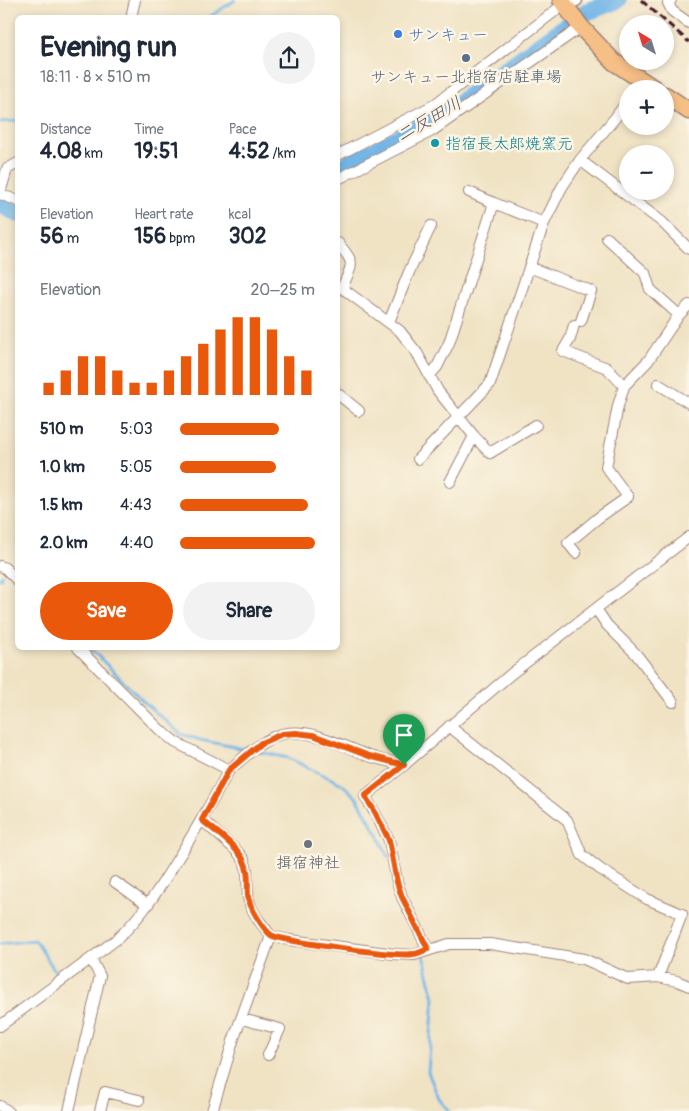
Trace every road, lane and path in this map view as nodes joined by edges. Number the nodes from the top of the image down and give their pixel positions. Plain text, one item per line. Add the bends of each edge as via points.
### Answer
1 (135, 0) edge
2 (670, 0) edge
3 (572, 11) edge
4 (132, 15) edge
5 (689, 23) edge
6 (634, 80) edge
7 (674, 101) edge
8 (689, 111) edge
9 (619, 112) edge
10 (340, 154) edge
11 (580, 160) junction
12 (15, 164) edge
13 (340, 178) edge
14 (469, 192) dead end
15 (0, 194) edge
16 (15, 200) edge
17 (494, 203) junction
18 (544, 223) junction
19 (431, 226) dead end
20 (607, 238) dead end
21 (340, 246) edge
22 (689, 249) edge
23 (529, 267) junction
24 (340, 290) edge
25 (689, 305) edge
26 (679, 315) junction
27 (389, 322) junction
28 (429, 376) junction
29 (658, 384) dead end
30 (624, 386) junction
31 (340, 396) edge
32 (689, 403) edge
33 (359, 411) dead end
34 (458, 416) junction
35 (536, 424) dead end
36 (474, 436) junction
37 (418, 459) dead end
38 (450, 482) dead end
39 (689, 537) edge
40 (576, 554) dead end
41 (0, 566) edge
42 (15, 578) edge
43 (596, 609) junction
44 (80, 650) edge
45 (672, 702) dead end
46 (449, 726) junction
47 (404, 765) junction
48 (229, 770) junction
49 (202, 820) junction
50 (115, 882) dead end
51 (148, 904) junction
52 (271, 936) junction
53 (428, 949) junction
54 (91, 959) junction
55 (658, 977) junction
56 (689, 986) edge
57 (242, 1019) junction
58 (0, 1026) edge
59 (268, 1056) dead end
60 (139, 1100) dead end
61 (0, 1106) edge
62 (8, 1111) edge
63 (69, 1111) edge
64 (100, 1111) edge
65 (212, 1111) edge

1 - 4 street
2 - 5 street via 668,3 672,11
3 - 6 highway via 614,62
3 - 10 street via 434,105
3 - 13 street via 438,128
7 - 8 highway
9 - 11 street
11 - 18 street
11 - 22 street via 662,222
12 - 15 street via 6,169
14 - 17 street
15 - 16 street
17 - 18 street
17 - 28 street via 449,343
18 - 23 street
19 - 27 street
20 - 26 street via 645,273 650,289
21 - 24 street via 351,260
23 - 30 street via 591,291 563,351 607,368
23 - 34 street via 490,384
24 - 27 street
25 - 26 street
26 - 30 street via 648,361
27 - 28 street via 410,343
28 - 34 street
29 - 32 street
30 - 40 street via 606,467 628,497 568,543
31 - 33 street
34 - 36 street
34 - 37 street
35 - 36 street via 490,453
36 - 38 street
39 - 43 street
41 - 42 street
43 - 45 street
43 - 46 street
44 - 48 street via 175,742
46 - 47 street
46 - 55 street via 567,820 582,855 646,899 682,914
47 - 48 street via 313,735 296,733 282,734 258,746
47 - 53 street via 365,796 389,840 400,889
48 - 49 street
49 - 51 street
49 - 52 street via 244,860 251,907
50 - 51 street
51 - 54 street via 133,925
52 - 53 street via 394,954 414,954
52 - 57 street
53 - 55 street via 449,944 490,944 584,960 628,979
54 - 58 street
54 - 63 street via 100,976
55 - 56 street
57 - 59 street via 280,1029
57 - 65 street
60 - 64 street via 105,1092
61 - 62 street

